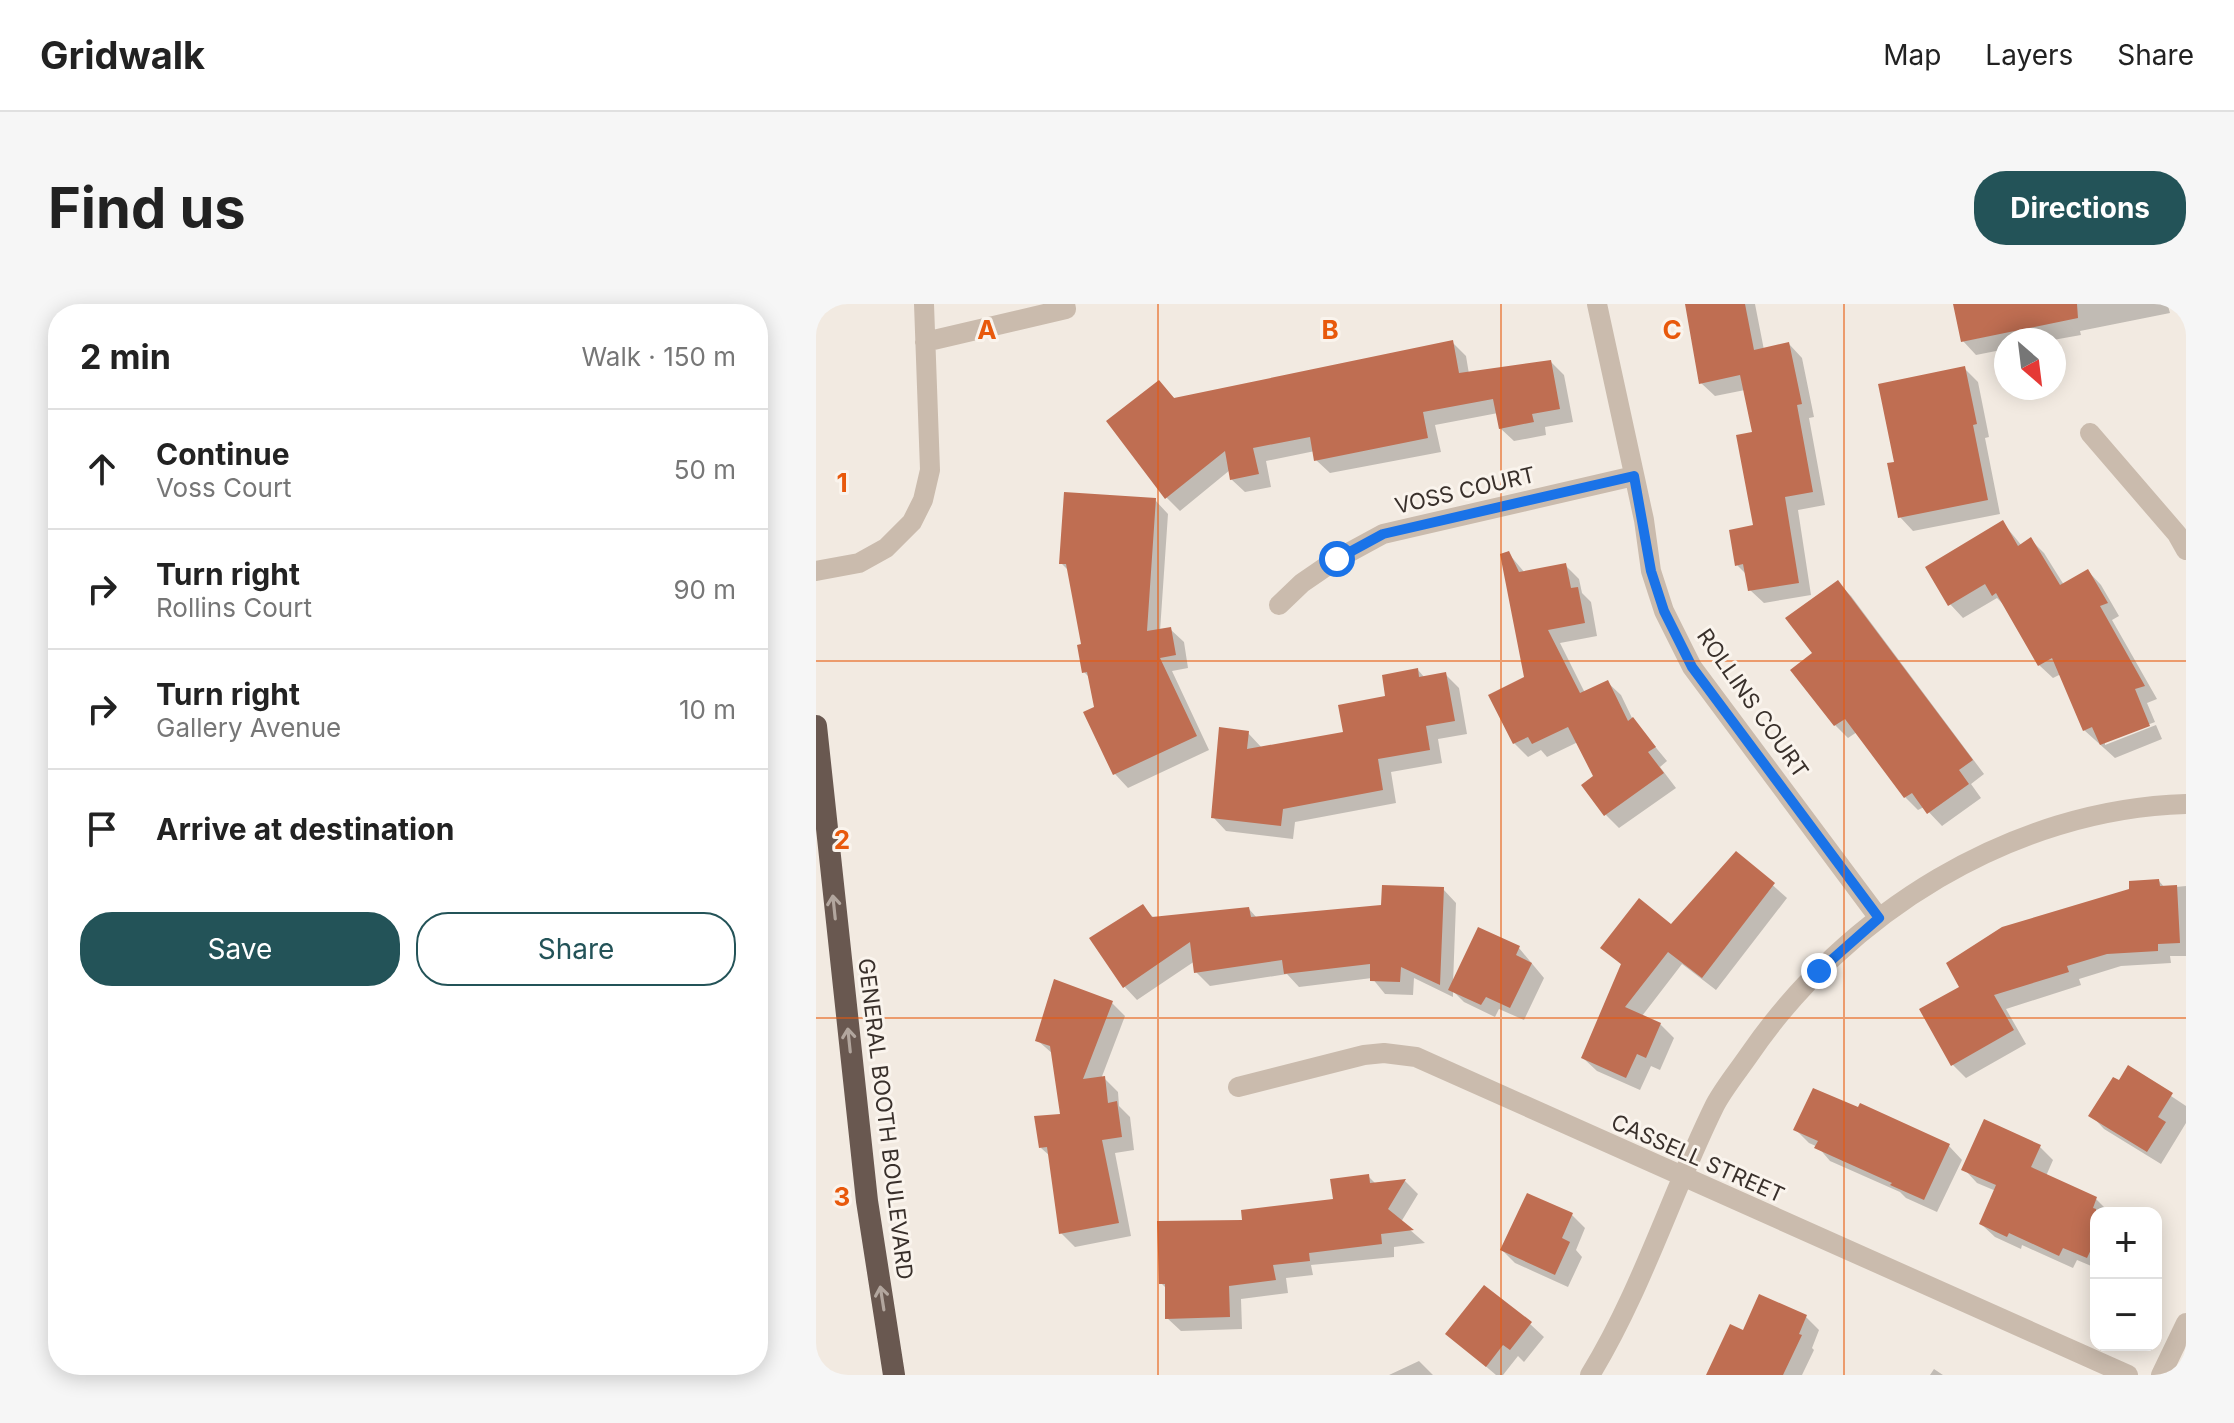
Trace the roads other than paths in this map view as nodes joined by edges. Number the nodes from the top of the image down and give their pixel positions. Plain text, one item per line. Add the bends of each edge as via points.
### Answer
1 (924, 304) edge
2 (1065, 304) edge
3 (1597, 304) edge
4 (925, 342) junction
5 (2090, 433) dead end
6 (1634, 476) junction
7 (2186, 550) edge
8 (816, 571) edge
9 (1279, 605) dead end
10 (816, 726) edge
11 (2186, 804) edge
12 (1879, 918) junction
13 (1238, 1087) dead end
14 (1683, 1178) junction
15 (2186, 1323) edge
16 (894, 1375) edge
17 (1590, 1375) edge
18 (2128, 1375) edge
19 (2161, 1375) edge

1 - 4 street
2 - 4 street via 1066,309
3 - 6 street, ROLLINS COURT
4 - 8 street via 930,470 923,500 912,522 886,548 859,563
5 - 7 street
6 - 9 street, VOSS COURT via 1383,534 1337,559
6 - 12 street, ROLLINS COURT via 1651,571 1692,667
16 -> 10 highway, GENERAL BOOTH BOULEVARD via 867,1201
11 - 12 street via 2094,816 2027,836 1963,864
12 - 14 street via 1819,971 1768,1027 1717,1103
13 - 14 street, CASSELL STREET via 1364,1055 1416,1057
14 - 17 street via 1615,1335
14 - 18 street, CASSELL STREET
15 - 19 street

